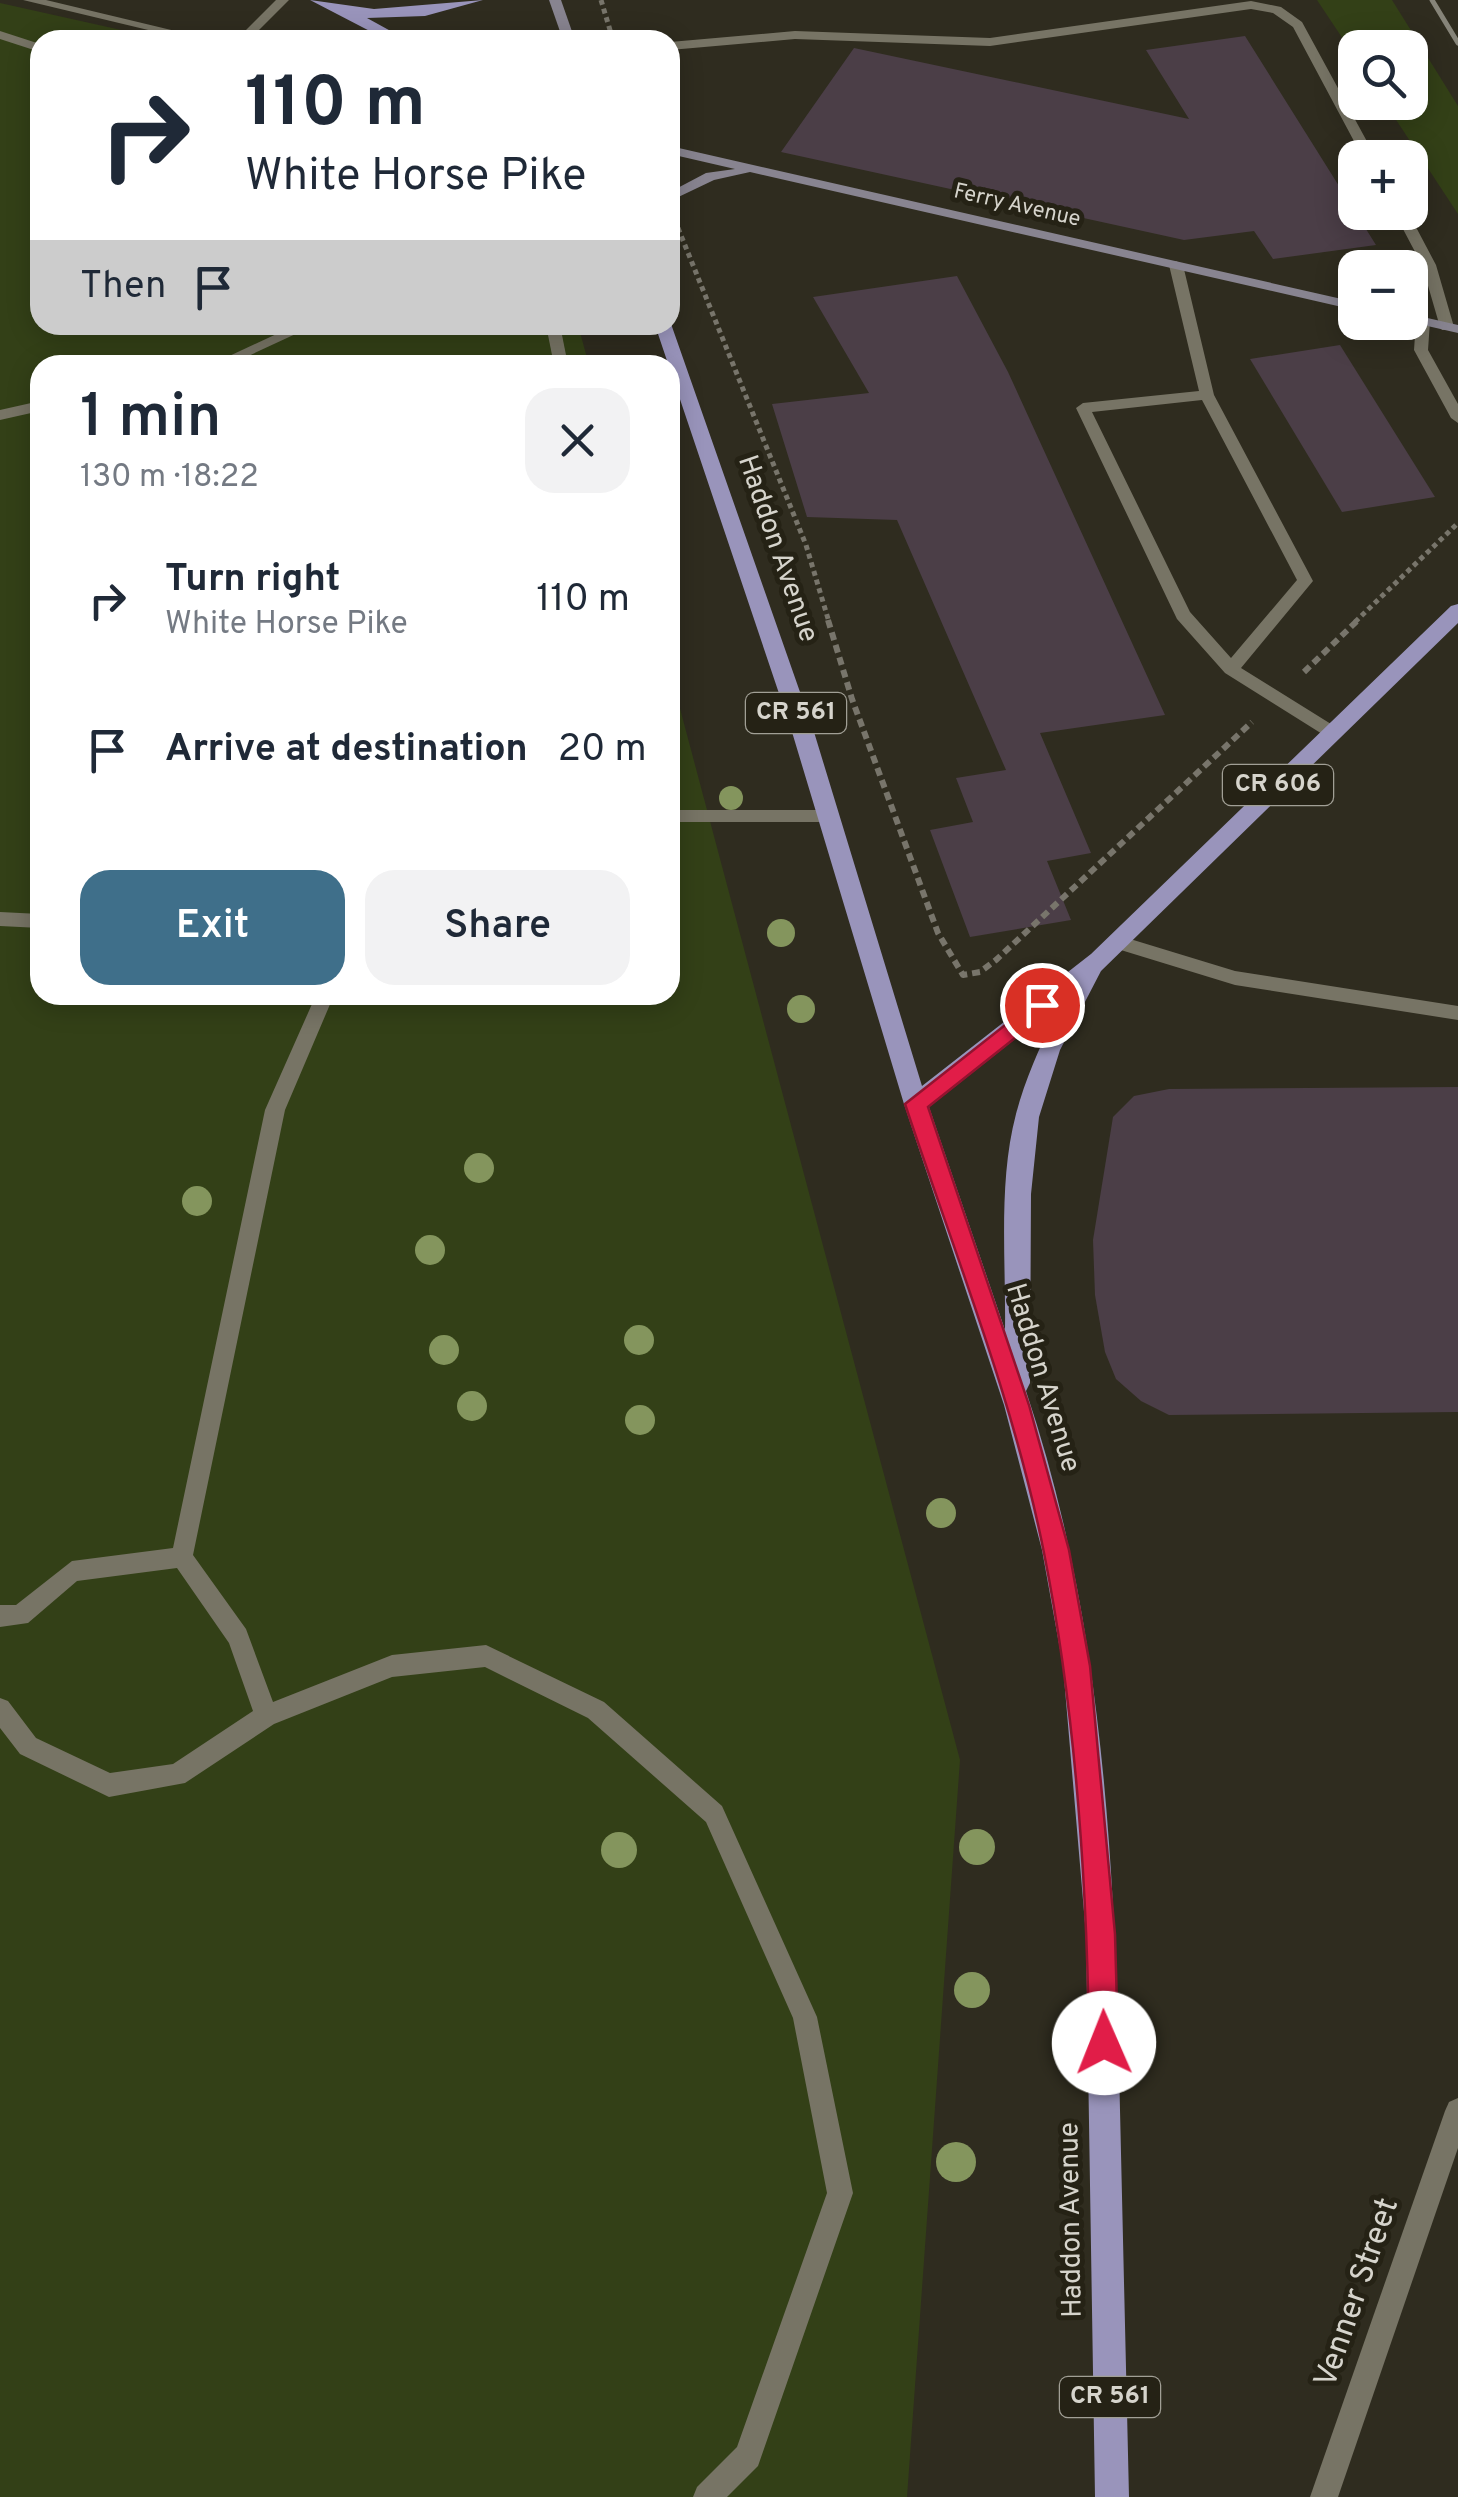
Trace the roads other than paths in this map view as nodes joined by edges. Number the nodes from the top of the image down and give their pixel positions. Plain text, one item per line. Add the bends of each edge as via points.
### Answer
1 (29, 0) edge
2 (283, 0) edge
3 (318, 0) edge
4 (475, 0) edge
5 (554, 0) edge
6 (339, 12) junction
7 (162, 30) edge
8 (252, 30) edge
9 (367, 30) edge
10 (378, 30) edge
11 (565, 30) edge
12 (0, 36) edge
13 (30, 45) edge
14 (680, 45) edge
15 (1360, 140) edge
16 (680, 152) edge
17 (756, 170) junction
18 (680, 192) edge
19 (1410, 230) edge
20 (1176, 266) junction
21 (1338, 302) edge
22 (1452, 328) edge
23 (285, 335) edge
24 (1419, 340) edge
25 (240, 355) edge
26 (680, 373) edge
27 (1208, 395) junction
28 (30, 408) edge
29 (0, 415) edge
30 (1458, 418) edge
31 (1458, 611) edge
32 (1231, 670) junction
33 (1332, 733) junction
34 (680, 816) edge
35 (828, 816) junction
36 (0, 918) edge
37 (30, 920) edge
38 (1108, 951) junction
39 (321, 1005) edge
40 (1458, 1013) edge
41 (916, 1104) junction
42 (1017, 1405) junction
43 (182, 1557) junction
44 (0, 1616) edge
45 (0, 1710) edge
46 (266, 1716) junction
47 (1458, 2111) edge
48 (707, 2497) edge
49 (1112, 2497) edge
50 (1324, 2497) edge

1 - 7 street
2 - 8 street
3 - 6 main road
4 - 6 main road via 419,13
5 - 11 main road
6 - 9 main road
6 - 10 main road
12 - 13 street
14 - 15 street via 795,35 990,42 1251,5 1277,10 1298,25
16 - 17 main road, Ferry Avenue
17 - 18 main road via 712,176
17 - 20 main road, Ferry Avenue
19 - 22 street
20 - 21 main road, Ferry Avenue
20 - 27 street
23 - 25 street
24 - 30 street
26 - 35 main road, Haddon Avenue / CR 561
27 - 32 street via 1306,581
27 - 32 street via 1082,408 1183,615
28 - 29 street
31 - 33 main road, CR 606
32 - 33 street
33 - 38 main road, CR 606
34 - 35 street
35 - 41 main road, Haddon Avenue / CR 561
36 - 37 street
38 - 40 street
38 - 41 main road, CR 606
38 - 42 main road via 1049,1049 1027,1117
39 - 43 street via 275,1110
41 - 42 main road, Haddon Avenue / CR 561
42 - 49 main road, Haddon Avenue / CR 561 via 1056,1550 1077,1666 1101,1934
43 - 44 street via 72,1571 20,1614
43 - 46 street via 238,1637
45 - 46 street via 28,1746 109,1785 177,1774
46 - 48 street via 392,1666 486,1656 596,1710 714,1814 805,2017 840,2193 748,2456
47 - 50 street, Venner Street

